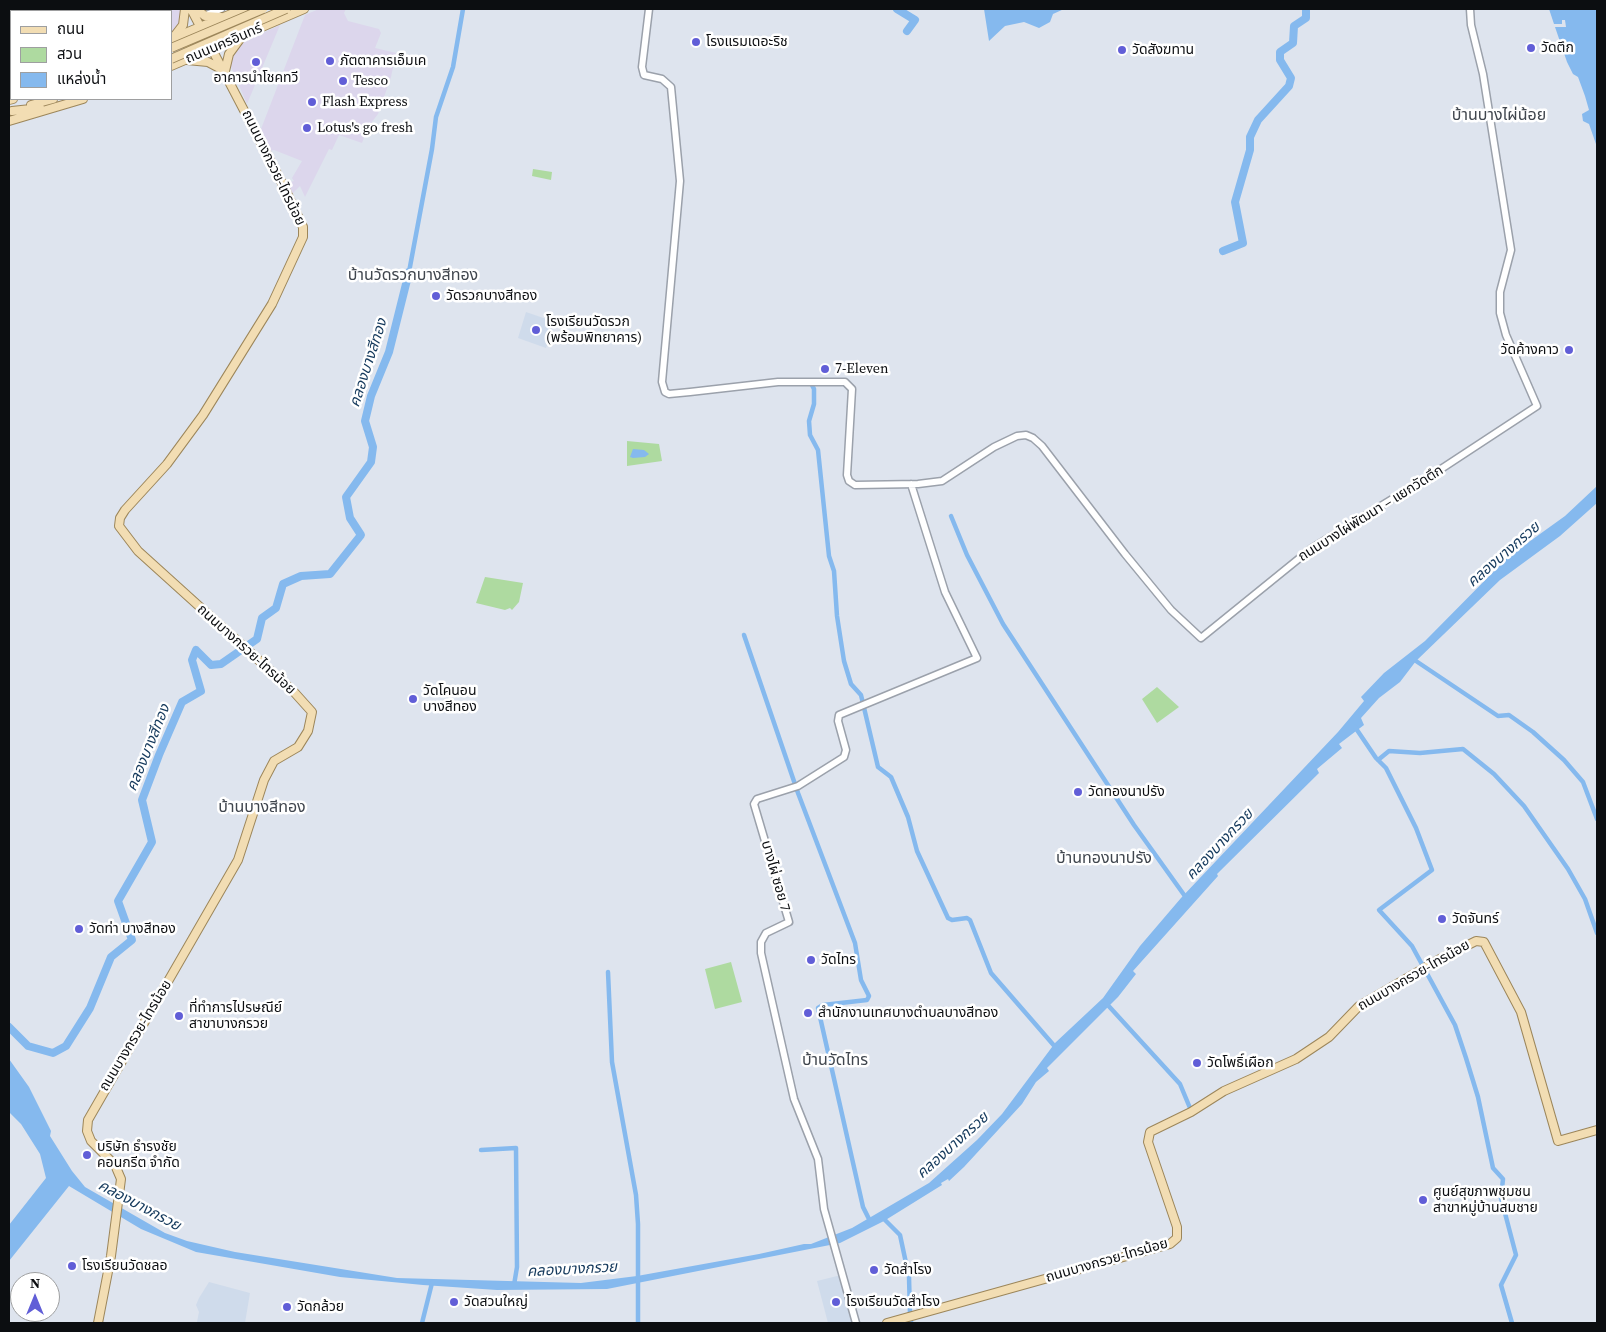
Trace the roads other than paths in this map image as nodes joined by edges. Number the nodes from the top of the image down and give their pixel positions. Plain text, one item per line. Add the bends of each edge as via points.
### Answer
1 (185, 9) edge
2 (190, 9) edge
3 (196, 9) edge
4 (221, 9) edge
5 (263, 9) edge
6 (286, 9) edge
7 (304, 9) edge
8 (649, 9) edge
9 (1470, 9) edge
10 (234, 12) edge
11 (205, 16) junction
12 (201, 27) junction
13 (241, 37) junction
14 (172, 38) edge
15 (172, 39) edge
16 (172, 39) edge
17 (172, 48) edge
18 (213, 49) junction
19 (172, 59) edge
20 (187, 60) junction
21 (172, 66) edge
22 (225, 71) junction
23 (49, 100) edge
24 (80, 100) edge
25 (65, 105) junction
26 (10, 111) edge
27 (9, 121) edge
28 (911, 484) junction
29 (1597, 1130) edge
30 (98, 1323) edge
31 (856, 1323) edge
32 (887, 1323) edge

1 - 14 main road via 182,25
2 - 12 main road, ถนนบางกรวย-ไทรน้อย
3 - 11 main road
4 - 11 street
5 - 17 main road, ถนนนครอินทร์, bridge
6 - 19 main road, ถนนนครอินทร์, bridge
7 - 13 main road, ถนนนครอินทร์
8 - 28 street via 642,67 644,74 662,79 671,87 680,181 662,382 666,392 778,382 845,382 852,389 849,481 855,485
9 - 28 street, ถนนบางไผ่พัฒนา – แยกวัดตึก via 1511,250 1500,292 1500,313 1537,406 1312,548 1201,638 1171,610 1034,438 1017,436 942,481
10 - 11 main road
10 - 12 main road, ถนนนครอินทร์
10 - 13 main road via 224,25 224,33 231,38
12 - 15 main road, ถนนนครอินทร์
12 - 18 main road, ถนนบางกรวย-ไทรน้อย
13 - 18 main road, ถนนนครอินทร์
13 - 22 main road via 229,54
16 - 20 main road via 189,45
18 - 20 main road, ถนนนครอินทร์
18 - 22 main road, ถนนบางกรวย-ไทรน้อย
20 - 21 main road, ถนนนครอินทร์
20 - 22 main road via 206,62
22 - 30 main road, ถนนบางกรวย-ไทรน้อย via 283,184 303,227 303,237 272,304 203,415 167,464 125,510 119,526 138,551 312,712 308,731 298,747 274,761 264,780 238,860 90,1114 88,1136 119,1171 121,1180
23 - 26 main road
24 - 25 main road
25 - 26 main road
25 - 27 main road
28 - 31 street, บางไผ่ ซอย 7 via 945,592 977,658 843,712 838,718 846,750 844,757 796,788 757,798 754,804 789,922 766,933 761,942 761,953 797,1110 818,1159 823,1204
29 - 32 main road, ถนนบางกรวย-ไทรน้อย via 1558,1141 1524,1020 1484,942 1468,944 1359,1006 1329,1037 1296,1059 1224,1090 1150,1132 1148,1142 1177,1230 1177,1238 1170,1244

